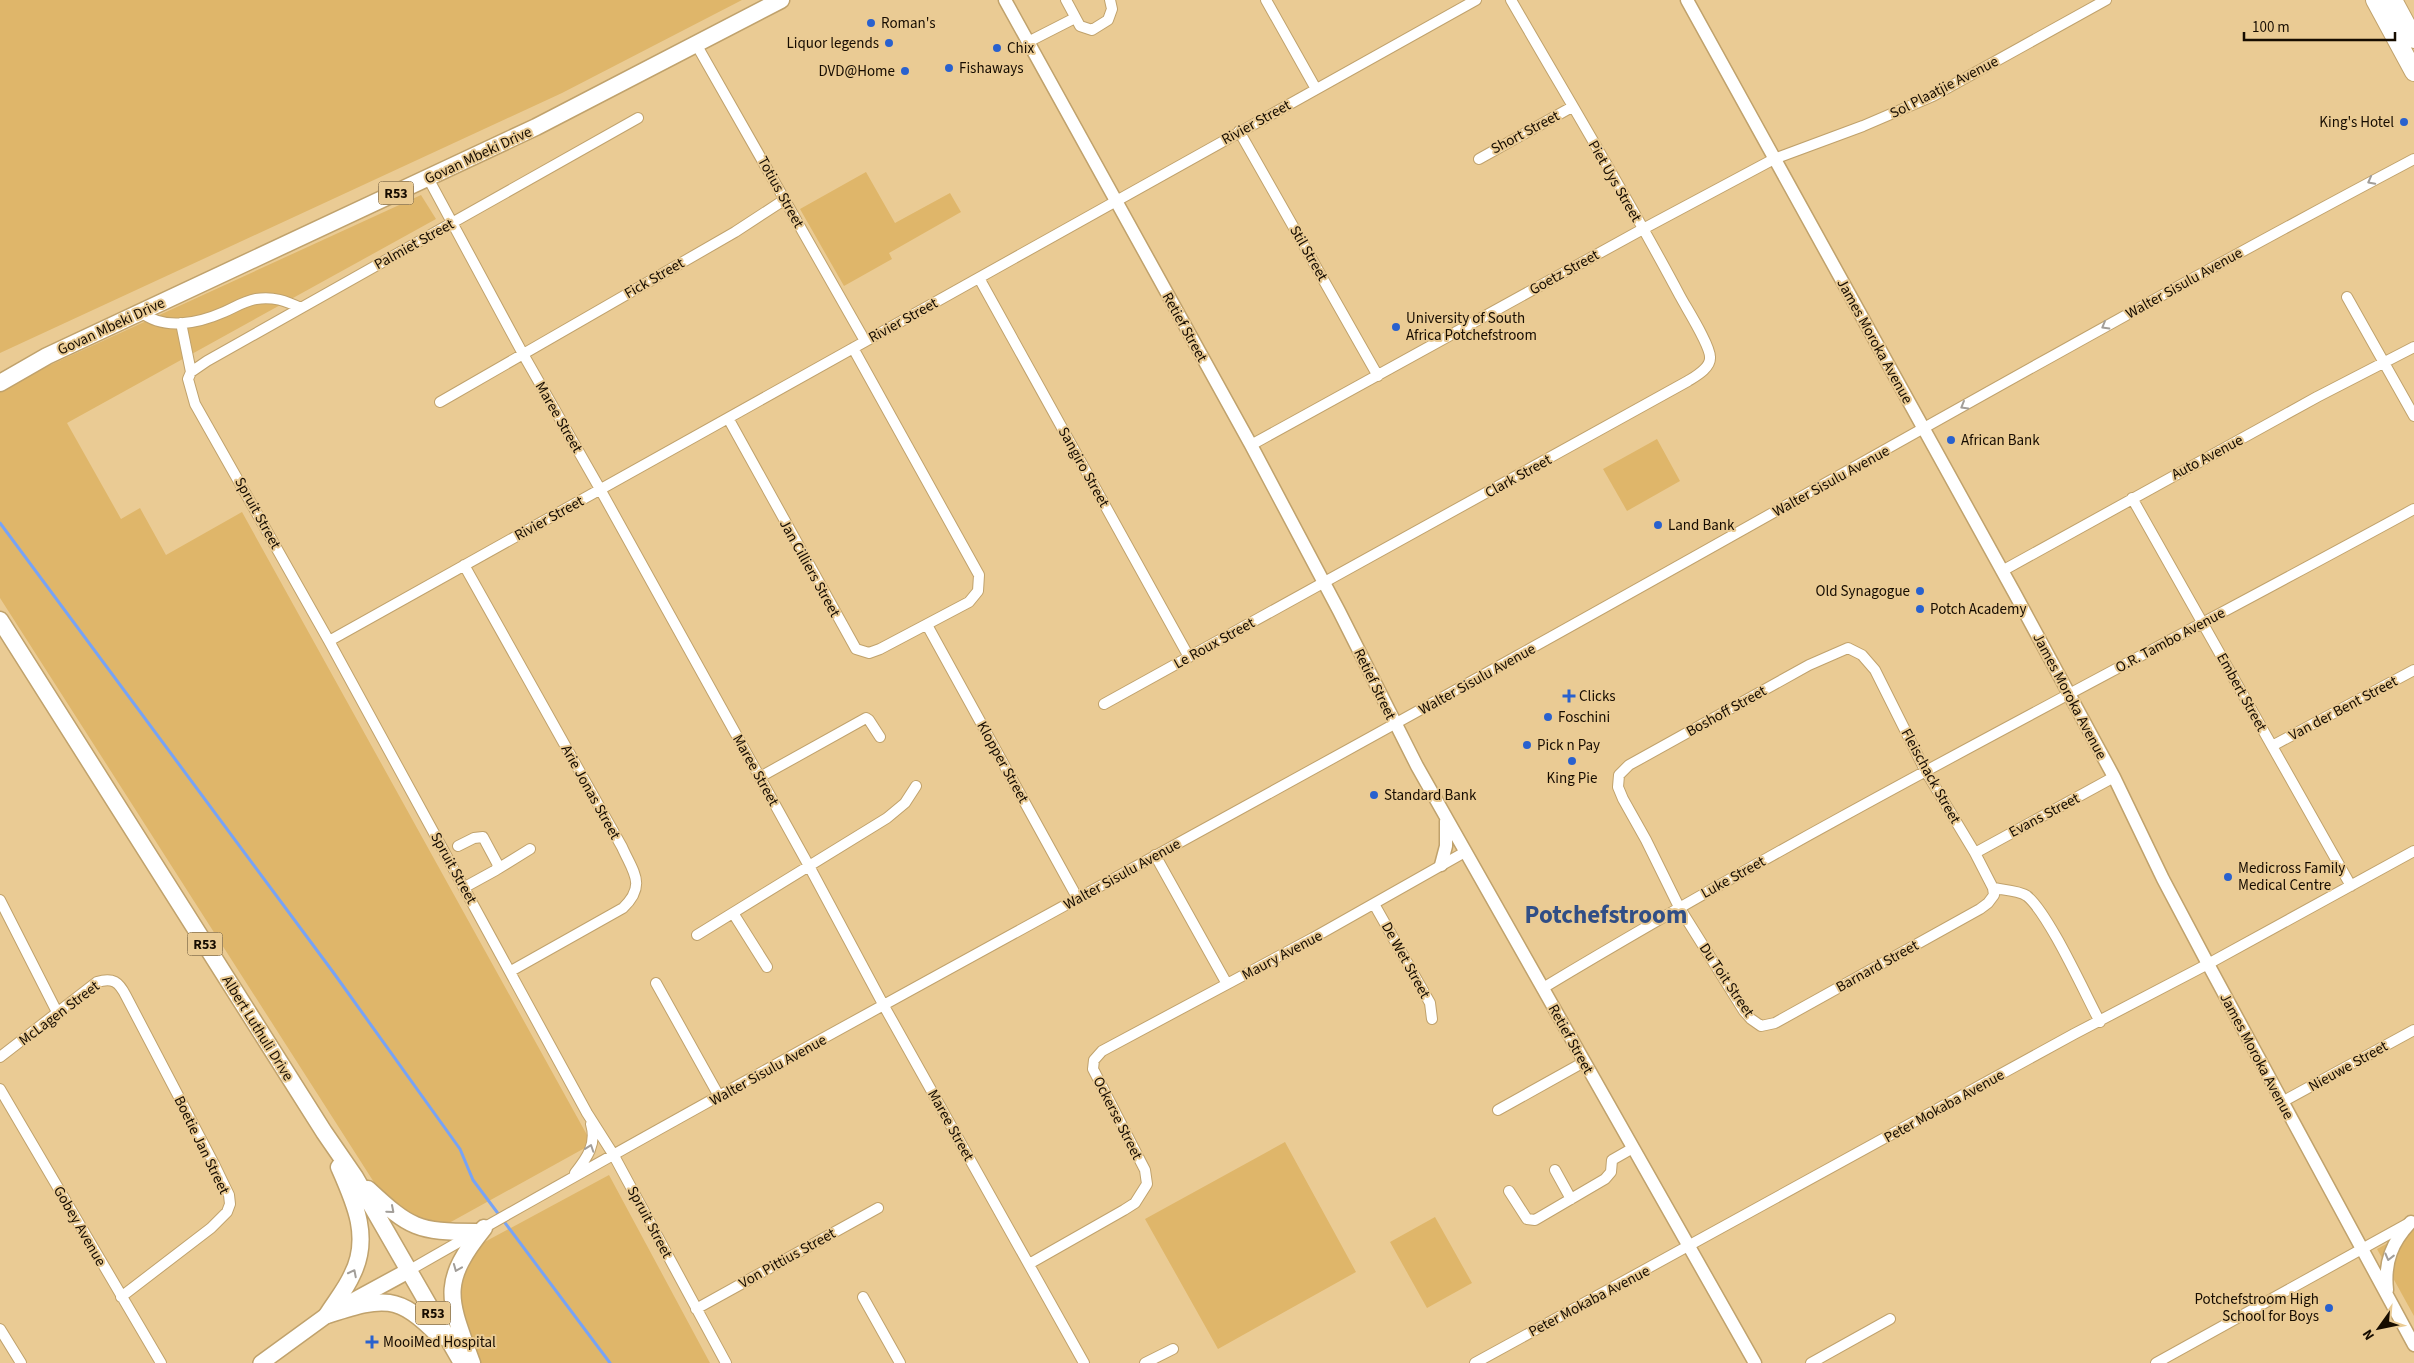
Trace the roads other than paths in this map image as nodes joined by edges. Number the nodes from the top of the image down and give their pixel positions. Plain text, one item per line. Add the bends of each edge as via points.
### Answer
1 (766, 0) edge
2 (781, 0) edge
3 (1005, 0) edge
4 (1066, 0) edge
5 (1110, 0) edge
6 (1266, 0) edge
7 (1476, 0) edge
8 (1512, 0) edge
9 (1687, 0) edge
10 (2106, 0) edge
11 (2375, 0) edge
12 (2393, 0) edge
13 (1075, 18) junction
14 (740, 20) junction
15 (2414, 39) edge
16 (1028, 42) junction
17 (696, 44) junction
18 (2414, 72) edge
19 (1316, 89) junction
20 (1572, 106) junction
21 (638, 118) dead end
22 (1239, 131) junction
23 (1479, 159) dead end
24 (1774, 159) junction
25 (2414, 159) edge
26 (428, 178) junction
27 (784, 200) junction
28 (1115, 202) junction
29 (452, 223) junction
30 (1642, 229) junction
31 (979, 278) junction
32 (2347, 297) dead end
33 (300, 308) junction
34 (141, 312) junction
35 (181, 323) junction
36 (865, 341) junction
37 (2414, 347) edge
38 (853, 348) junction
39 (523, 354) junction
40 (47, 356) junction
41 (2384, 364) junction
42 (1708, 365) joint
43 (0, 372) edge
44 (191, 372) junction
45 (1378, 376) junction
46 (0, 383) edge
47 (440, 402) dead end
48 (2414, 416) edge
49 (728, 418) junction
50 (1923, 430) junction
51 (1251, 446) junction
52 (600, 489) junction
53 (2132, 498) junction
54 (2414, 509) edge
55 (464, 565) junction
56 (2002, 571) junction
57 (1324, 584) junction
58 (0, 620) edge
59 (2203, 622) junction
60 (927, 625) junction
61 (329, 640) junction
62 (1848, 648) joint
63 (1189, 657) junction
64 (2414, 670) edge
65 (2069, 694) junction
66 (1104, 704) dead end
67 (1395, 724) junction
68 (880, 737) dead end
69 (2272, 746) junction
70 (1925, 770) junction
71 (760, 777) junction
72 (2114, 777) junction
73 (916, 786) dead end
74 (1618, 787) joint
75 (1446, 818) junction
76 (458, 846) dead end
77 (530, 849) dead end
78 (2414, 851) edge
79 (1465, 852) junction
80 (1974, 852) junction
81 (1155, 855) junction
82 (1441, 865) junction
83 (809, 866) junction
84 (496, 870) junction
85 (2351, 886) junction
86 (465, 888) junction
87 (1994, 888) junction
88 (1078, 898) junction
89 (0, 900) edge
90 (1374, 904) junction
91 (1679, 907) junction
92 (733, 913) junction
93 (697, 935) dead end
94 (2208, 964) junction
95 (767, 967) dead end
96 (511, 971) junction
97 (656, 983) dead end
98 (1227, 984) junction
99 (120, 985) joint
100 (1543, 988) junction
101 (884, 1006) junction
102 (58, 1014) junction
103 (1432, 1019) dead end
104 (2100, 1022) junction
105 (1775, 1023) joint
106 (2414, 1030) edge
107 (0, 1057) edge
108 (1584, 1062) junction
109 (0, 1089) edge
110 (719, 1096) junction
111 (2282, 1102) junction
112 (1498, 1110) dead end
113 (587, 1113) junction
114 (324, 1132) junction
115 (1632, 1148) junction
116 (613, 1154) junction
117 (1555, 1170) dead end
118 (355, 1177) junction
119 (571, 1178) junction
120 (1509, 1191) dead end
121 (1571, 1199) junction
122 (878, 1208) dead end
123 (2412, 1221) edge
124 (484, 1228) junction
125 (1689, 1247) junction
126 (2363, 1250) junction
127 (1030, 1264) junction
128 (408, 1270) junction
129 (120, 1296) junction
130 (863, 1297) dead end
131 (2388, 1298) junction
132 (696, 1309) junction
133 (327, 1315) junction
134 (1890, 1319) dead end
135 (0, 1329) edge
136 (2414, 1345) edge
137 (1173, 1349) dead end
138 (459, 1359) edge
139 (21, 1363) edge
140 (160, 1363) edge
141 (261, 1363) edge
142 (472, 1363) edge
143 (726, 1363) edge
144 (900, 1363) edge
145 (1084, 1363) edge
146 (1145, 1363) edge
147 (1475, 1363) edge
148 (1755, 1363) edge
149 (1811, 1363) edge
150 (2156, 1363) edge

1 - 14 main road, Govan Mbeki Drive / R53
2 - 14 main road, Govan Mbeki Drive / R53
3 - 16 street, Retief Street
4 - 13 street
5 - 13 street via 1111,15 1099,27 1092,30 1083,28
6 - 19 street
7 - 19 street, Rivier Street
8 - 20 street, Piet Uys Street
9 - 24 street, James Moroka Avenue
10 - 24 street, Sol Plaatjie Avenue via 1933,96
11 - 18 highway
12 - 15 highway
13 - 16 street
14 - 17 main road, Govan Mbeki Drive / R53
16 - 28 street, Retief Street
17 - 26 main road, Govan Mbeki Drive / R53 via 536,127
17 - 27 street, Totius Street
19 - 22 street, Rivier Street
20 - 23 street, Short Street
20 - 30 street, Piet Uys Street
21 - 29 street, Palmiet Street
22 - 28 street, Rivier Street
22 - 45 street, Stil Street
24 - 30 street, Goetz Street
24 - 50 street, James Moroka Avenue
25 -> 50 street, Walter Sisulu Avenue
26 - 29 street, Maree Street
26 - 34 main road, Govan Mbeki Drive / R53
27 - 36 street, Totius Street
27 - 39 street, Fick Street via 735,232
28 - 31 street, Rivier Street
28 - 51 street, Retief Street
29 - 33 street, Palmiet Street
29 - 39 street, Maree Street
30 - 42 street, Piet Uys Street via 1706,345 1711,357
30 - 45 street, Goetz Street
31 - 36 street, Rivier Street
31 - 63 street, Sangiro Street
32 - 41 street
33 - 35 street via 284,300 256,299 208,319
33 - 44 street, Palmiet Street
34 - 35 street via 151,320
34 - 40 main road, Govan Mbeki Drive / R53
35 - 44 street, Spruit Street
36 - 38 street, Rivier Street
37 - 41 street, Auto Avenue
38 - 49 street, Rivier Street
38 - 60 street via 979,575 978,592 969,602
39 - 47 street, Fick Street
39 - 52 street, Maree Street
40 - 43 main road, Govan Mbeki Drive / R53 via 30,359
40 - 46 main road, Govan Mbeki Drive / R53
41 - 48 street
41 - 53 street, Auto Avenue
42 - 57 street, Clark Street via 1688,381
44 - 61 street, Spruit Street via 188,379 191,396
45 - 51 street, Goetz Street
49 - 52 street, Rivier Street
49 - 60 street, Jan Cilliers Street via 856,649 874,651
50 - 56 street, James Moroka Avenue
50 - 67 street, Walter Sisulu Avenue
51 - 57 street, Retief Street
52 - 55 street, Rivier Street
52 - 71 street, Maree Street
53 - 56 street, Auto Avenue
53 - 59 street, Embert Street
54 - 59 street, O.R. Tambo Avenue
55 - 61 street, Rivier Street
55 - 96 street, Arie Jonas Street via 622,847 636,879 637,889 633,898 623,908
56 - 65 street, James Moroka Avenue
57 - 63 street, Le Roux Street
57 - 67 street, Retief Street
58 - 114 main road, Albert Luthuli Drive / R53
59 - 65 street, O.R. Tambo Avenue
59 - 69 street, Embert Street
60 - 88 street, Klopper Street
61 - 86 street, Spruit Street
62 - 70 street, Fleischack Street via 1862,655 1875,670
62 - 74 street, Boshoff Street via 1809,665 1629,764 1619,775
63 - 66 street, Le Roux Street
64 - 69 street, Van der Bent Street
65 - 70 street, O.R. Tambo Avenue
65 - 72 street, James Moroka Avenue
67 - 75 street, Retief Street
67 - 81 street, Walter Sisulu Avenue
68 - 71 street via 866,718
69 - 85 street, Embert Street
70 - 80 street, Fleischack Street
70 - 91 street, Luke Street
71 - 83 street, Maree Street
72 - 80 street, Evans Street
72 - 94 street, James Moroka Avenue
73 - 83 street via 905,803 887,818
74 - 91 street, Du Toit Street
75 - 79 street, Retief Street
75 - 82 street via 1446,846
76 - 84 street via 483,837 498,865
77 - 84 street
78 - 85 street, Peter Mokaba Avenue
79 - 82 street, Maury Avenue
79 - 100 street, Retief Street
80 - 87 street, Fleischack Street
81 - 88 street, Walter Sisulu Avenue
81 - 98 street, Maury Avenue
82 - 90 street, Maury Avenue
83 - 92 street
83 - 101 street, Maree Street
84 - 86 street
85 - 94 street, Peter Mokaba Avenue
86 - 96 street, Spruit Street
87 - 104 street via 2018,892 2033,903
87 - 105 street, Barnard Street via 1993,898 1980,909
88 - 101 street, Walter Sisulu Avenue
89 - 102 street
90 - 98 street, Maury Avenue
90 - 103 street, De Wet Street via 1430,1003
91 - 100 street, Luke Street
91 - 105 street, Du Toit Street via 1751,1019 1761,1026
92 - 93 street
92 - 95 street
94 - 104 street, Peter Mokaba Avenue
94 - 111 street, James Moroka Avenue
96 - 113 street, Spruit Street
97 - 110 street
98 - 127 street, Ockerse Street via 1102,1051 1094,1060 1096,1077 1145,1170 1148,1184 1135,1203
99 - 102 street, McLagen Street via 107,979 97,982
99 - 129 street, Boetie Jan Street via 214,1164 230,1204 227,1212 211,1228
100 - 108 street, Retief Street
101 - 110 street, Walter Sisulu Avenue
101 - 127 street, Maree Street
102 - 107 street, McLagen Street
104 - 125 street, Peter Mokaba Avenue
106 - 111 street, Nieuwe Street
108 - 112 street
108 - 115 street, Retief Street
109 - 129 street, Gobey Avenue
110 - 116 street, Walter Sisulu Avenue
111 - 126 street, James Moroka Avenue
113 - 116 street, Spruit Street
119 -> 113 street via 592,1146 594,1132
114 - 118 main road, Albert Luthuli Drive / R53
133 -> 114 main road via 352,1277 362,1246 360,1219
115 - 121 street via 1612,1160 1609,1176
115 - 125 street, Retief Street
116 - 119 street, Walter Sisulu Avenue
116 - 132 street, Spruit Street
117 - 121 street
118 -> 124 main road via 392,1211 414,1226 446,1232
118 - 128 main road, Albert Luthuli Drive / R53
119 - 124 street, Walter Sisulu Avenue
120 - 121 street via 1530,1221
122 - 132 street, Von Pittius Street
123 - 126 street
123 -> 131 street via 2398,1236 2390,1252 2385,1274
124 - 128 street, Walter Sisulu Avenue
124 -> 142 main road via 461,1258 451,1287 458,1324
125 - 147 street, Peter Mokaba Avenue
125 - 148 street, Retief Street
126 - 131 street, James Moroka Avenue
126 - 150 street
127 - 145 street, Maree Street
128 - 133 main road
128 - 138 main road, Albert Luthuli Drive / R53
129 - 140 street, Gobey Avenue
130 - 144 street
131 - 136 street, James Moroka Avenue
132 - 143 street, Spruit Street
133 - 138 main road via 369,1302 400,1304 420,1317
133 - 141 main road
134 - 149 street
135 - 139 street
137 - 146 street

